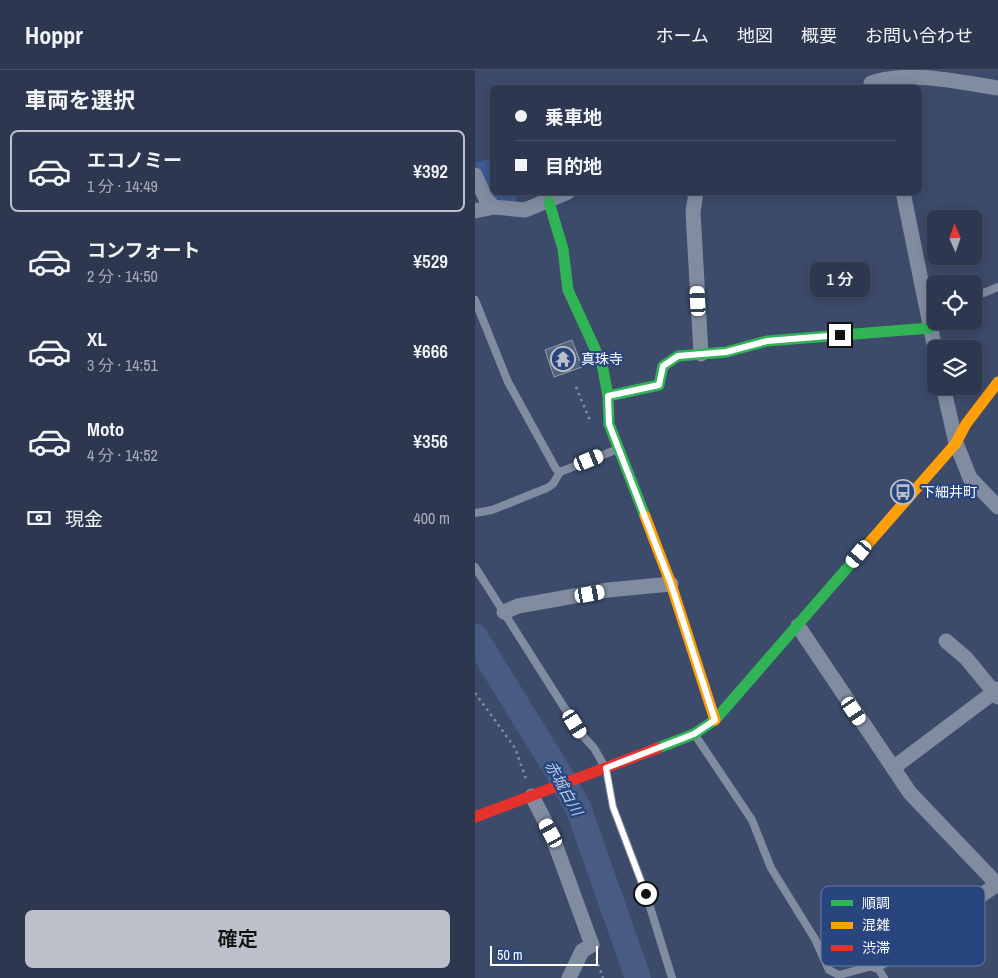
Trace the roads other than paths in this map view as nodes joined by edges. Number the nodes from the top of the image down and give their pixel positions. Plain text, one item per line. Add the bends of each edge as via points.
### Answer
1 (870, 80) edge
2 (998, 88) edge
3 (475, 175) edge
4 (562, 195) edge
5 (696, 195) edge
6 (904, 195) edge
7 (549, 202) junction
8 (494, 207) junction
9 (475, 211) edge
10 (927, 286) edge
11 (998, 287) edge
12 (982, 294) edge
13 (475, 300) edge
14 (927, 326) edge
15 (701, 354) junction
16 (998, 382) edge
17 (945, 395) edge
18 (608, 396) junction
19 (956, 443) junction
20 (619, 448) junction
21 (559, 472) junction
22 (998, 507) edge
23 (475, 513) edge
24 (475, 567) edge
25 (671, 584) junction
26 (504, 612) junction
27 (798, 626) junction
28 (946, 641) dead end
29 (997, 693) edge
30 (715, 720) junction
31 (694, 734) junction
32 (893, 768) junction
33 (602, 770) junction
34 (535, 795) junction
35 (475, 817) edge
36 (998, 885) edge
37 (985, 893) edge
38 (821, 952) edge
39 (827, 966) edge
40 (871, 966) edge
41 (876, 966) edge
42 (569, 978) edge
43 (672, 978) edge
44 (884, 978) edge

1 - 2 street via 921,77
3 - 8 street
4 - 7 street
5 - 15 street via 693,212
6 - 10 street
7 - 8 street via 525,210
7 - 18 street via 563,249 568,290 602,364
8 - 9 street
11 - 12 lane
13 - 21 lane via 508,382
14 - 15 street via 767,341 726,352
15 - 18 street via 678,356 663,366 659,385
16 - 19 street via 966,424
17 - 19 street
18 - 20 street via 609,424
19 - 22 street via 970,478
19 - 27 street
20 - 21 lane
20 - 25 street
21 - 23 lane via 547,488 492,510
24 - 26 lane
25 - 26 street via 608,590 518,606
25 - 30 street
26 - 33 lane via 581,734 595,748
27 - 30 street
27 - 32 street
28 - 29 street
29 - 32 street
30 - 31 street
31 - 33 street
31 - 38 lane via 752,820 771,868
32 - 36 street via 911,793
33 - 34 street
33 - 43 lane
34 - 35 street
34 - 42 street via 592,946 582,951
36 - 37 street
39 - 40 lane via 839,975
41 - 44 lane

